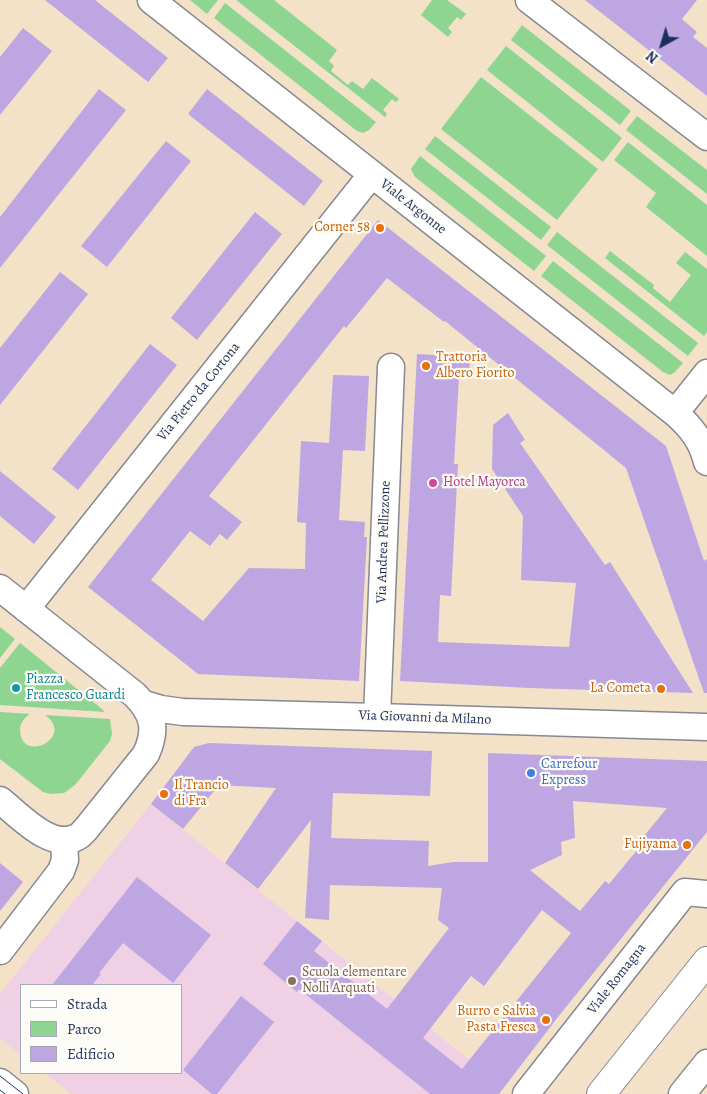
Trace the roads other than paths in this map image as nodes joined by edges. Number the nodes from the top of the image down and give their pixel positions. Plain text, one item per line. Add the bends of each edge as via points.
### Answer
1 (151, 0) edge
2 (529, 0) edge
3 (707, 137) edge
4 (372, 174) junction
5 (391, 366) dead end
6 (707, 373) edge
7 (675, 413) junction
8 (707, 462) edge
9 (0, 588) edge
10 (26, 609) junction
11 (144, 704) junction
12 (377, 716) junction
13 (707, 727) edge
14 (0, 800) edge
15 (64, 840) junction
16 (707, 894) edge
17 (0, 951) edge
18 (707, 961) edge
19 (707, 1063) edge
20 (0, 1082) edge
21 (533, 1091) edge
22 (15, 1094) edge
23 (601, 1094) edge
24 (682, 1094) edge

1 - 4 street, Viale Argonne
2 - 3 street
4 - 7 street, Viale Argonne
4 - 10 street, Via Pietro da Cortona
5 - 12 street, Via Andrea Pellizzone
6 - 7 street
7 - 8 street, Viale Argonne via 696,434
9 - 10 street
10 - 11 street
11 - 12 street, Via Giovanni da Milano via 183,712
11 - 15 street via 151,716 153,730 146,754 86,830 77,837
12 - 13 street, Via Giovanni da Milano
14 - 15 street via 43,834
15 - 17 street via 62,872
16 - 21 street, Viale Romagna via 685,892
18 - 23 main road
19 - 24 street
20 - 22 street

